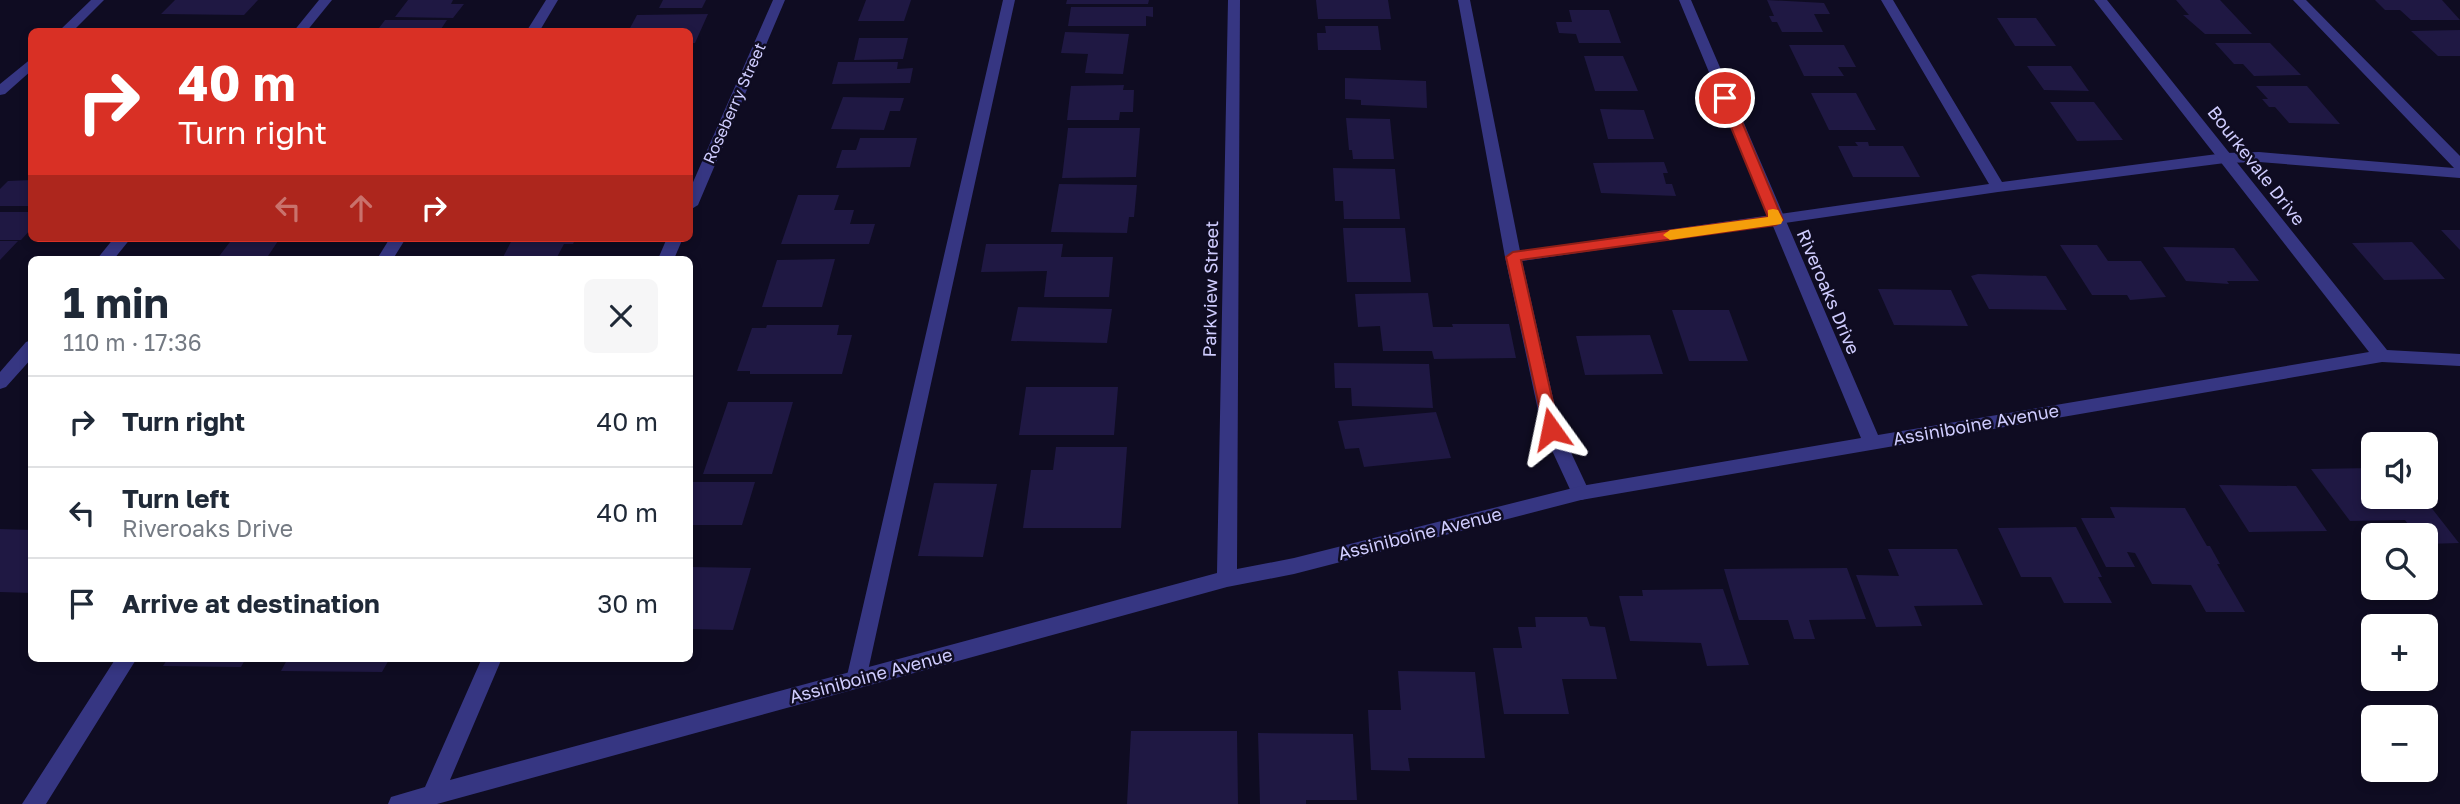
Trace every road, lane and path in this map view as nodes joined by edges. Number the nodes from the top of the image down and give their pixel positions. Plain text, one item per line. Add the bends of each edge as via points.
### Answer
1 (98, 0) edge
2 (326, 0) edge
3 (552, 0) edge
4 (779, 0) edge
5 (1009, 0) edge
6 (1234, 0) edge
7 (1464, 0) edge
8 (1685, 0) edge
9 (1887, 0) edge
10 (2100, 0) edge
11 (2299, 0) edge
12 (68, 28) edge
13 (302, 28) edge
14 (534, 28) edge
15 (28, 66) edge
16 (0, 92) edge
17 (2225, 158) junction
18 (2460, 165) edge
19 (2460, 173) edge
20 (1998, 187) junction
21 (693, 198) edge
22 (1776, 220) junction
23 (120, 242) edge
24 (108, 256) edge
25 (1513, 257) junction
26 (28, 351) edge
27 (2382, 356) junction
28 (2460, 360) edge
29 (0, 383) edge
30 (1872, 443) junction
31 (1581, 493) junction
32 (1227, 579) junction
33 (124, 662) edge
34 (490, 662) edge
35 (856, 680) junction
36 (432, 795) junction
37 (33, 804) edge
38 (398, 804) edge

1 - 12 street
2 - 13 street
3 - 14 street
4 - 21 street, Roseberry Street
5 - 35 street
6 - 32 street, Parkview Street
7 - 25 street
8 - 22 street, Riveroaks Drive
9 - 20 street
10 - 17 street, Bourkevale Drive
11 - 18 street
15 - 16 street
17 - 19 street
17 - 20 street
17 - 27 street, Bourkevale Drive
20 - 22 street
22 - 25 street
22 - 30 street, Riveroaks Drive
23 - 24 street
25 - 31 street via 1551,429
26 - 29 street
27 - 28 street, Assiniboine Avenue
27 - 30 street, Assiniboine Avenue
30 - 31 street, Assiniboine Avenue
31 - 32 street, Assiniboine Avenue
32 - 35 street, Assiniboine Avenue
33 - 37 street
34 - 36 street
35 - 36 street, Assiniboine Avenue
36 - 38 street, Assiniboine Avenue

